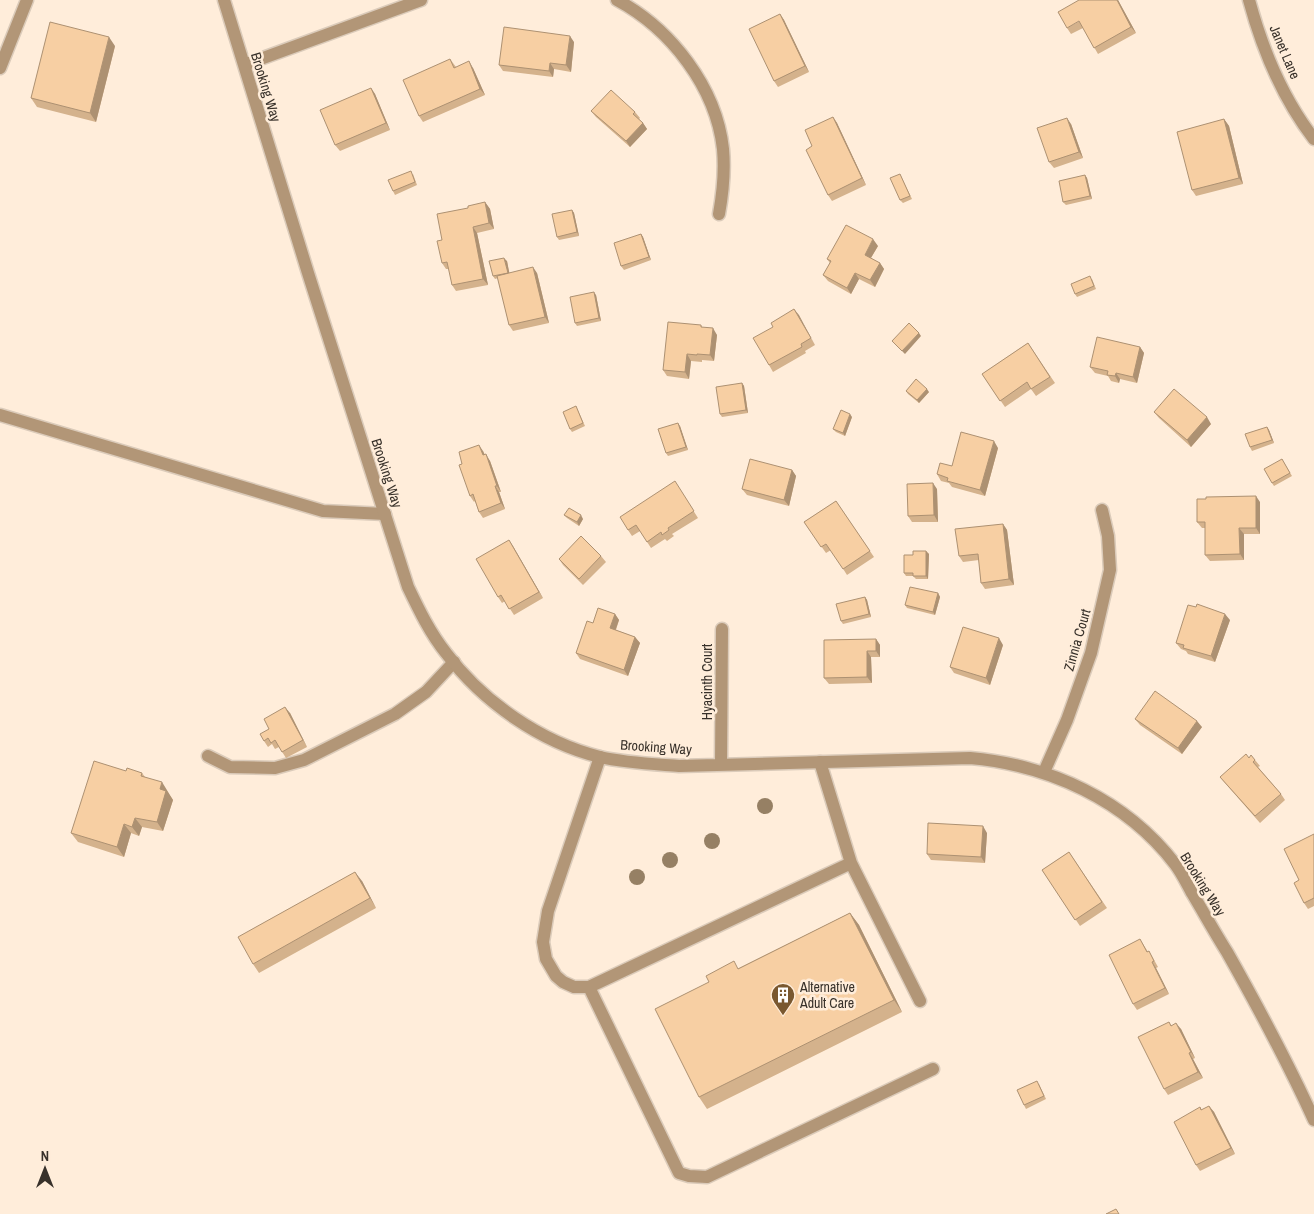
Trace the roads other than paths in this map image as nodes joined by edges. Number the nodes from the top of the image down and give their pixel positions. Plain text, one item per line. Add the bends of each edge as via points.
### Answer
1 (27, 0) edge
2 (224, 0) edge
3 (421, 0) edge
4 (617, 0) edge
5 (1249, 0) edge
6 (244, 65) junction
7 (0, 68) edge
8 (1314, 139) edge
9 (719, 214) dead end
10 (0, 415) edge
11 (1102, 510) dead end
12 (385, 514) junction
13 (722, 629) dead end
14 (454, 662) junction
15 (208, 756) dead end
16 (600, 757) junction
17 (820, 762) junction
18 (721, 764) junction
19 (1044, 772) junction
20 (851, 863) junction
21 (589, 987) junction
22 (920, 1001) dead end
23 (933, 1069) dead end
24 (1314, 1120) edge

1 - 7 street
2 - 6 street, Brooking Way
3 - 6 street
4 - 9 street via 656,28 684,57 702,85 716,116 723,148 724,182
5 - 8 street, Janet Lane via 1276,76
6 - 12 street, Brooking Way
10 - 12 street via 323,511
11 - 19 street, Zinnia Court via 1108,536 1110,570 1091,653
12 - 14 street, Brooking Way via 408,587 427,625
13 - 18 street, Hyacinth Court
14 - 15 street via 426,692 395,714 304,760 275,768 230,767
14 - 16 street, Brooking Way via 506,711 541,734
16 - 18 street, Brooking Way via 637,764
16 - 21 street via 548,911 543,942 546,959 556,976 574,987
17 - 18 street, Brooking Way
17 - 19 street, Brooking Way via 970,758 995,760
17 - 20 street
19 - 24 street, Brooking Way via 1088,791 1123,813 1176,865 1245,984
20 - 21 street
20 - 22 street
21 - 23 street via 679,1173 689,1176 707,1177

